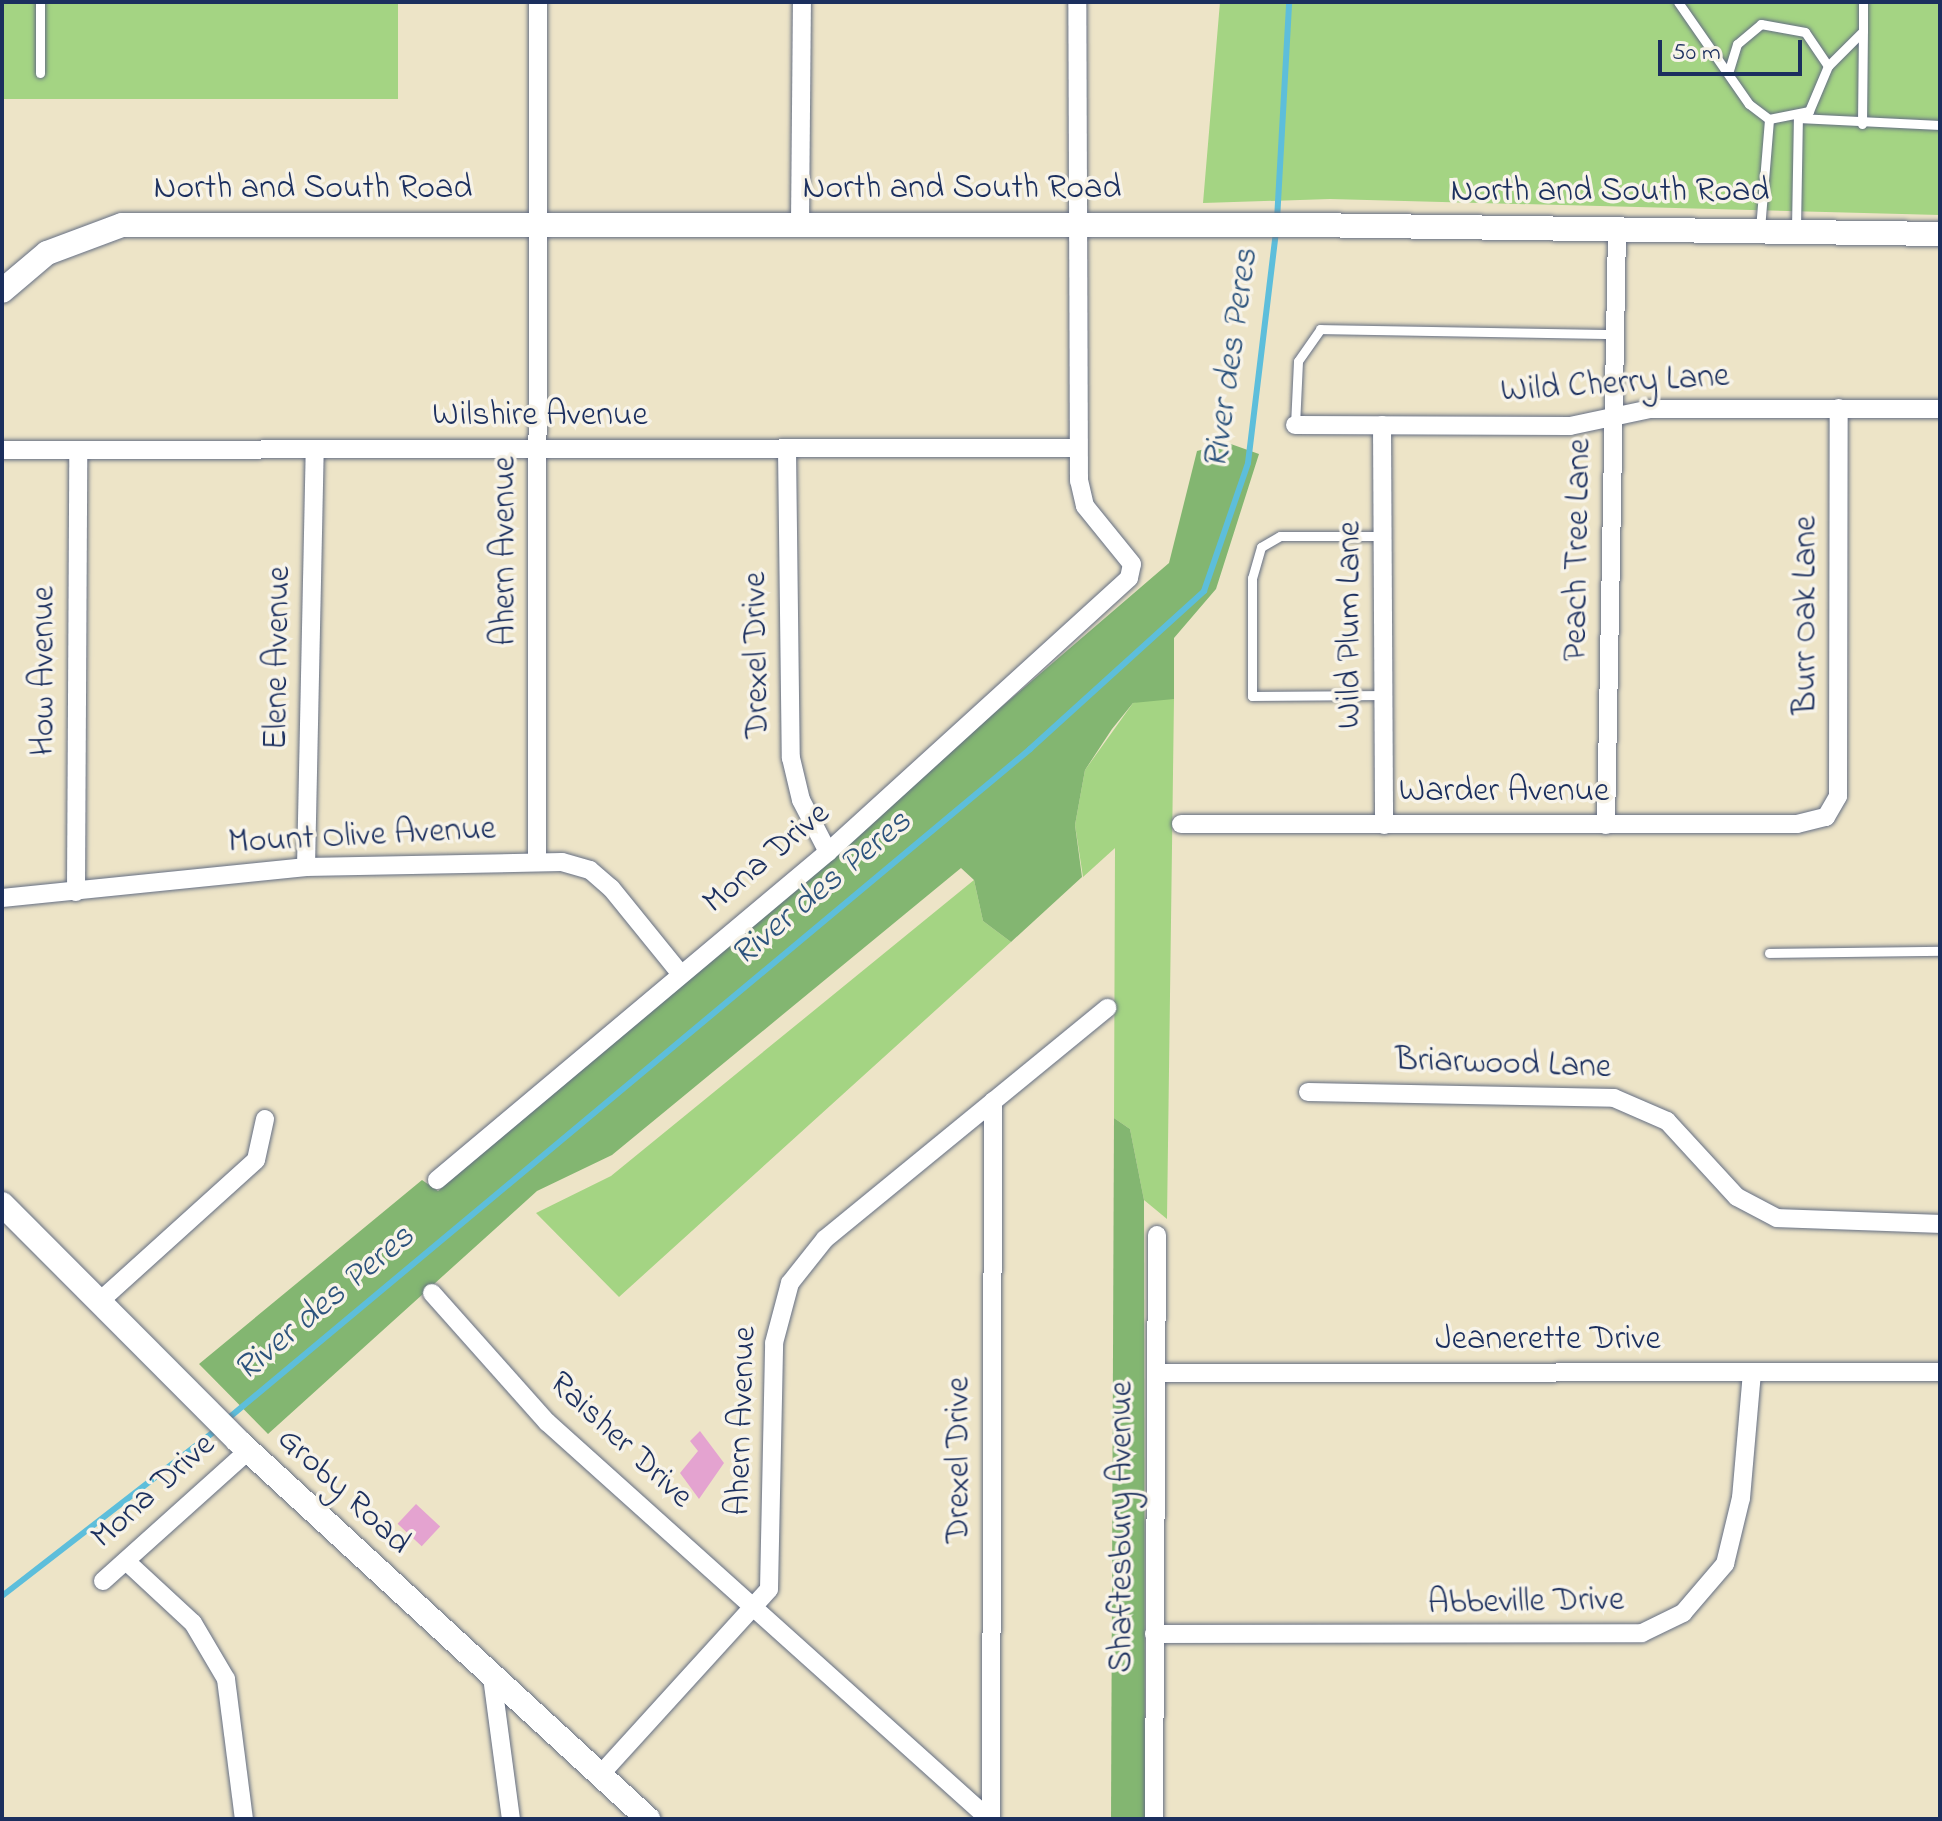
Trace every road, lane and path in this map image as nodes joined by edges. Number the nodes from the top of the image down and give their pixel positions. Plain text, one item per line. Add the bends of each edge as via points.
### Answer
1 (40, 2) edge
2 (538, 2) edge
3 (802, 2) edge
4 (1077, 2) edge
5 (1678, 2) edge
6 (1863, 2) edge
7 (1863, 31) junction
8 (1828, 66) junction
9 (40, 73) dead end
10 (1728, 73) junction
11 (1798, 118) junction
12 (1769, 119) junction
13 (1862, 124) junction
14 (1940, 125) edge
15 (537, 223) junction
16 (800, 224) junction
17 (1077, 225) junction
18 (1617, 228) junction
19 (1796, 228) junction
20 (1760, 229) junction
21 (1940, 234) edge
22 (2, 291) edge
23 (1615, 334) junction
24 (1839, 408) junction
25 (1940, 409) edge
26 (1614, 416) junction
27 (1295, 425) joint
28 (1382, 425) junction
29 (1078, 448) junction
30 (538, 449) junction
31 (787, 449) junction
32 (2, 450) edge
33 (78, 450) junction
34 (315, 450) junction
35 (1383, 536) junction
36 (1383, 695) junction
37 (1826, 817) joint
38 (1181, 824) dead end
39 (1384, 825) junction
40 (1606, 825) junction
41 (828, 852) junction
42 (537, 860) junction
43 (306, 867) junction
44 (76, 892) junction
45 (2, 898) edge
46 (1940, 951) edge
47 (1769, 953) dead end
48 (679, 972) junction
49 (1107, 1008) dead end
50 (1308, 1092) dead end
51 (993, 1101) junction
52 (265, 1119) dead end
53 (437, 1180) dead end
54 (2, 1204) edge
55 (1940, 1224) edge
56 (1157, 1235) dead end
57 (432, 1293) dead end
58 (100, 1301) junction
59 (1940, 1372) edge
60 (1156, 1373) junction
61 (1752, 1373) junction
62 (243, 1446) junction
63 (126, 1561) junction
64 (103, 1581) dead end
65 (755, 1607) junction
66 (1154, 1634) junction
67 (492, 1677) junction
68 (600, 1775) junction
69 (244, 1819) edge
70 (511, 1819) edge
71 (648, 1819) edge
72 (990, 1819) edge
73 (1154, 1819) edge

1 - 9 lane
2 - 15 street, Ahern Avenue
3 - 16 street
4 - 17 street
5 - 10 lane
6 - 7 lane
7 - 8 lane
7 - 13 lane
8 - 10 lane via 1805,32 1761,24 1737,44
8 - 11 lane via 1818,98
10 - 12 lane
11 - 12 lane
11 - 13 lane
11 - 19 lane
12 - 20 lane
13 - 14 lane
15 - 16 street, North and South Road
15 - 22 street, North and South Road via 122,225 47,253
15 - 30 street, Ahern Avenue
16 - 17 street, North and South Road
17 - 18 street, North and South Road
17 - 29 street
18 - 20 street, North and South Road
18 - 23 street, Peach Tree Lane
19 - 20 street, North and South Road
19 - 21 street, North and South Road
23 - 26 street, Peach Tree Lane
23 - 27 lane via 1320,329 1298,361
24 - 25 street, Wild Cherry Lane
24 - 26 street, Wild Cherry Lane via 1650,409
24 - 37 street, Burr Oak Lane via 1838,796
26 - 28 street, Wild Cherry Lane via 1570,426
26 - 40 street, Peach Tree Lane
27 - 28 street, Wild Cherry Lane
28 - 35 street, Wild Plum Lane
29 - 31 street, Wilshire Avenue
29 - 41 street, Mona Drive via 1085,506 1132,564 1129,578
30 - 31 street, Wilshire Avenue
30 - 34 street, Wilshire Avenue
30 - 42 street, Ahern Avenue
31 - 41 street, Drexel Drive via 791,758 801,800
32 - 33 street, Wilshire Avenue
33 - 34 street, Wilshire Avenue
33 - 44 street, How Avenue
34 - 43 street, Elene Avenue
35 - 36 street, Wild Plum Lane
35 - 36 lane via 1280,536 1261,547 1252,578 1252,696
36 - 39 street, Wild Plum Lane
37 - 40 street, Warder Avenue via 1797,824
38 - 39 street, Warder Avenue
39 - 40 street, Warder Avenue
41 - 48 street, Mona Drive
42 - 43 street, Mount Olive Avenue
42 - 48 street, Mount Olive Avenue via 590,870
43 - 44 street, Mount Olive Avenue
44 - 45 street, Mount Olive Avenue
46 - 47 lane
48 - 53 street, Mona Drive
49 - 51 street, Ahern Avenue
50 - 55 street, Briarwood Lane via 1614,1098 1667,1121 1737,1197 1777,1218
51 - 65 street, Ahern Avenue via 825,1239 790,1283 774,1343 769,1589
51 - 72 street, Drexel Drive
52 - 58 street via 256,1160
54 - 58 street, Groby Road
56 - 60 street, Shaftesbury Avenue
57 - 65 street, Raisher Drive via 547,1422
58 - 62 street, Groby Road
59 - 61 street, Jeanerette Drive
60 - 61 street, Jeanerette Drive
60 - 66 street, Shaftesbury Avenue
61 - 66 street, Abbeville Drive via 1741,1498 1725,1564 1699,1600 1642,1633
62 - 63 street, Mona Drive
62 - 67 street, Groby Road
63 - 64 street, Mona Drive
63 - 69 street via 193,1623 226,1679
65 - 68 street, Ahern Avenue
65 - 72 street, Raisher Drive
66 - 73 street, Shaftesbury Avenue
67 - 68 street, Groby Road
67 - 70 street
68 - 71 street, Groby Road

